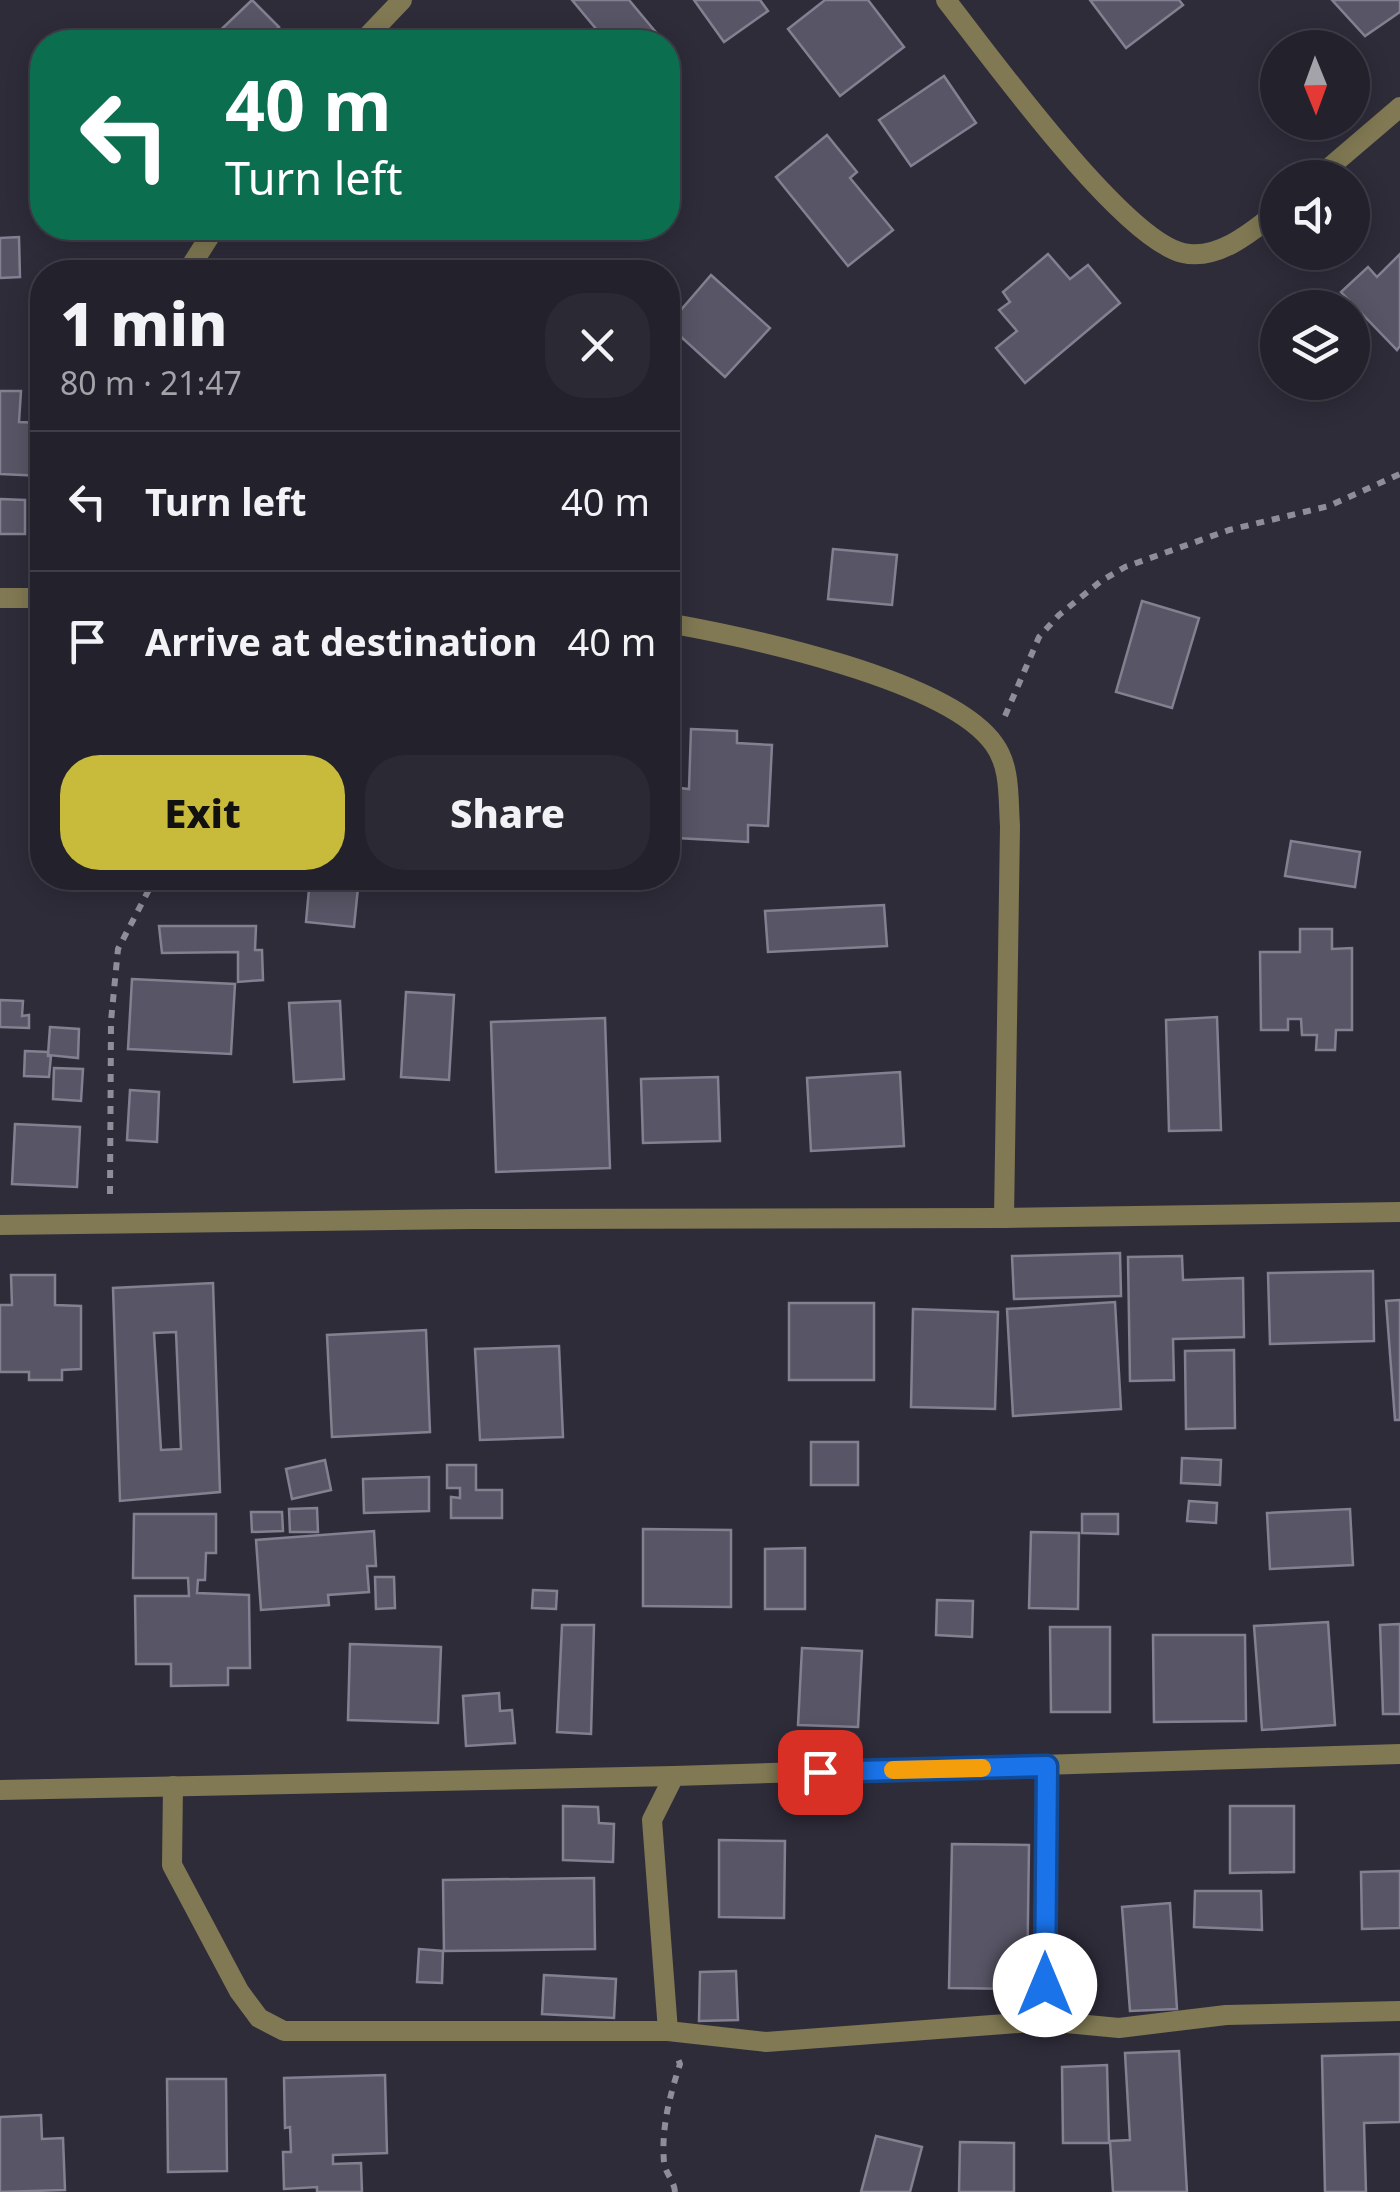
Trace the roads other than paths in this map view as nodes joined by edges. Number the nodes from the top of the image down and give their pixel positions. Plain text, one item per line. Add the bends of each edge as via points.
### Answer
1 (402, 0) edge
2 (946, 0) edge
3 (373, 30) edge
4 (1400, 107) edge
5 (1338, 160) edge
6 (1260, 226) edge
7 (0, 598) edge
8 (30, 598) edge
9 (680, 625) edge
10 (1400, 1212) edge
11 (1004, 1218) junction
12 (0, 1226) edge
13 (1400, 1754) edge
14 (1047, 1766) junction
15 (674, 1776) junction
16 (173, 1786) junction
17 (0, 1790) edge
18 (1400, 2011) edge
19 (1045, 2021) junction
20 (668, 2031) junction

1 - 3 street
2 - 6 street via 1044,124 1150,238 1185,254 1220,250
4 - 5 street
7 - 8 street
9 - 11 street via 862,670 928,696 994,743 1005,767 1010,826
10 - 11 street
11 - 12 street
13 - 14 street
14 - 15 street
14 - 19 street
15 - 16 street
15 - 20 street via 652,1820
16 - 17 street
16 - 20 street via 172,1865 238,1991 259,2018 284,2031
18 - 19 street via 1226,2014 1119,2028
19 - 20 street via 766,2042

